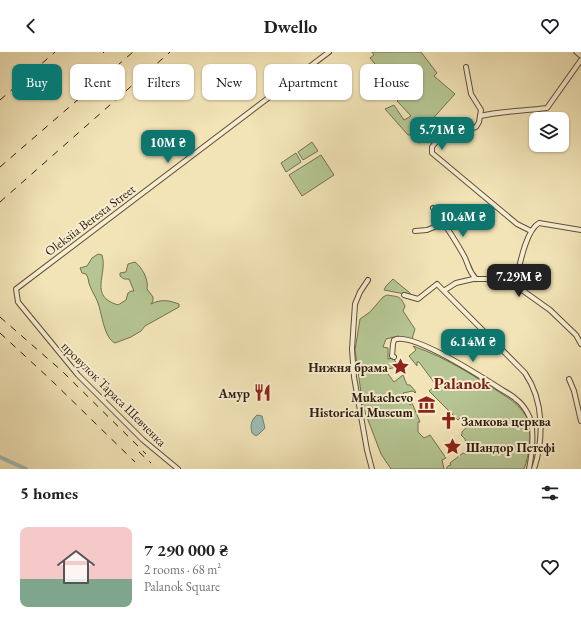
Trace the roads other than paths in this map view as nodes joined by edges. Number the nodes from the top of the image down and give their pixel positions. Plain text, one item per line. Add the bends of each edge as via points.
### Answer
1 (329, 52) edge
2 (577, 52) edge
3 (581, 55) edge
4 (581, 60) edge
5 (466, 67) dead end
6 (480, 116) junction
7 (433, 208) dead end
8 (444, 224) junction
9 (581, 230) edge
10 (415, 231) dead end
11 (531, 231) junction
12 (476, 279) junction
13 (368, 280) dead end
14 (515, 285) junction
15 (16, 289) joint
16 (445, 290) junction
17 (404, 296) dead end
18 (581, 344) edge
19 (394, 357) dead end
20 (569, 379) dead end
21 (579, 401) edge
22 (581, 421) edge
23 (178, 469) edge
24 (372, 469) edge
25 (529, 469) edge
26 (534, 469) edge

1 - 15 street, Oleksiia Beresta Street
2 - 3 street
4 - 6 street via 547,108
5 - 6 street via 472,94 481,110
6 - 11 street via 476,127 436,142 432,146 432,152 517,224
7 - 8 street
8 - 10 street via 428,230
8 - 12 street
9 - 11 street via 539,223 534,225
11 - 14 street via 522,254
12 - 14 street
12 - 16 street via 456,283
13 - 24 street via 355,304 352,349 354,377
14 - 18 street via 564,322
15 - 23 street, провулок Тараса Шевченка via 18,302 78,375 144,440
16 - 17 street via 437,284 418,299
16 - 26 street via 532,383 537,396 540,420
19 - 25 street via 394,340 410,340 444,355 516,399 526,410 531,424
20 - 21 street
21 - 22 street

